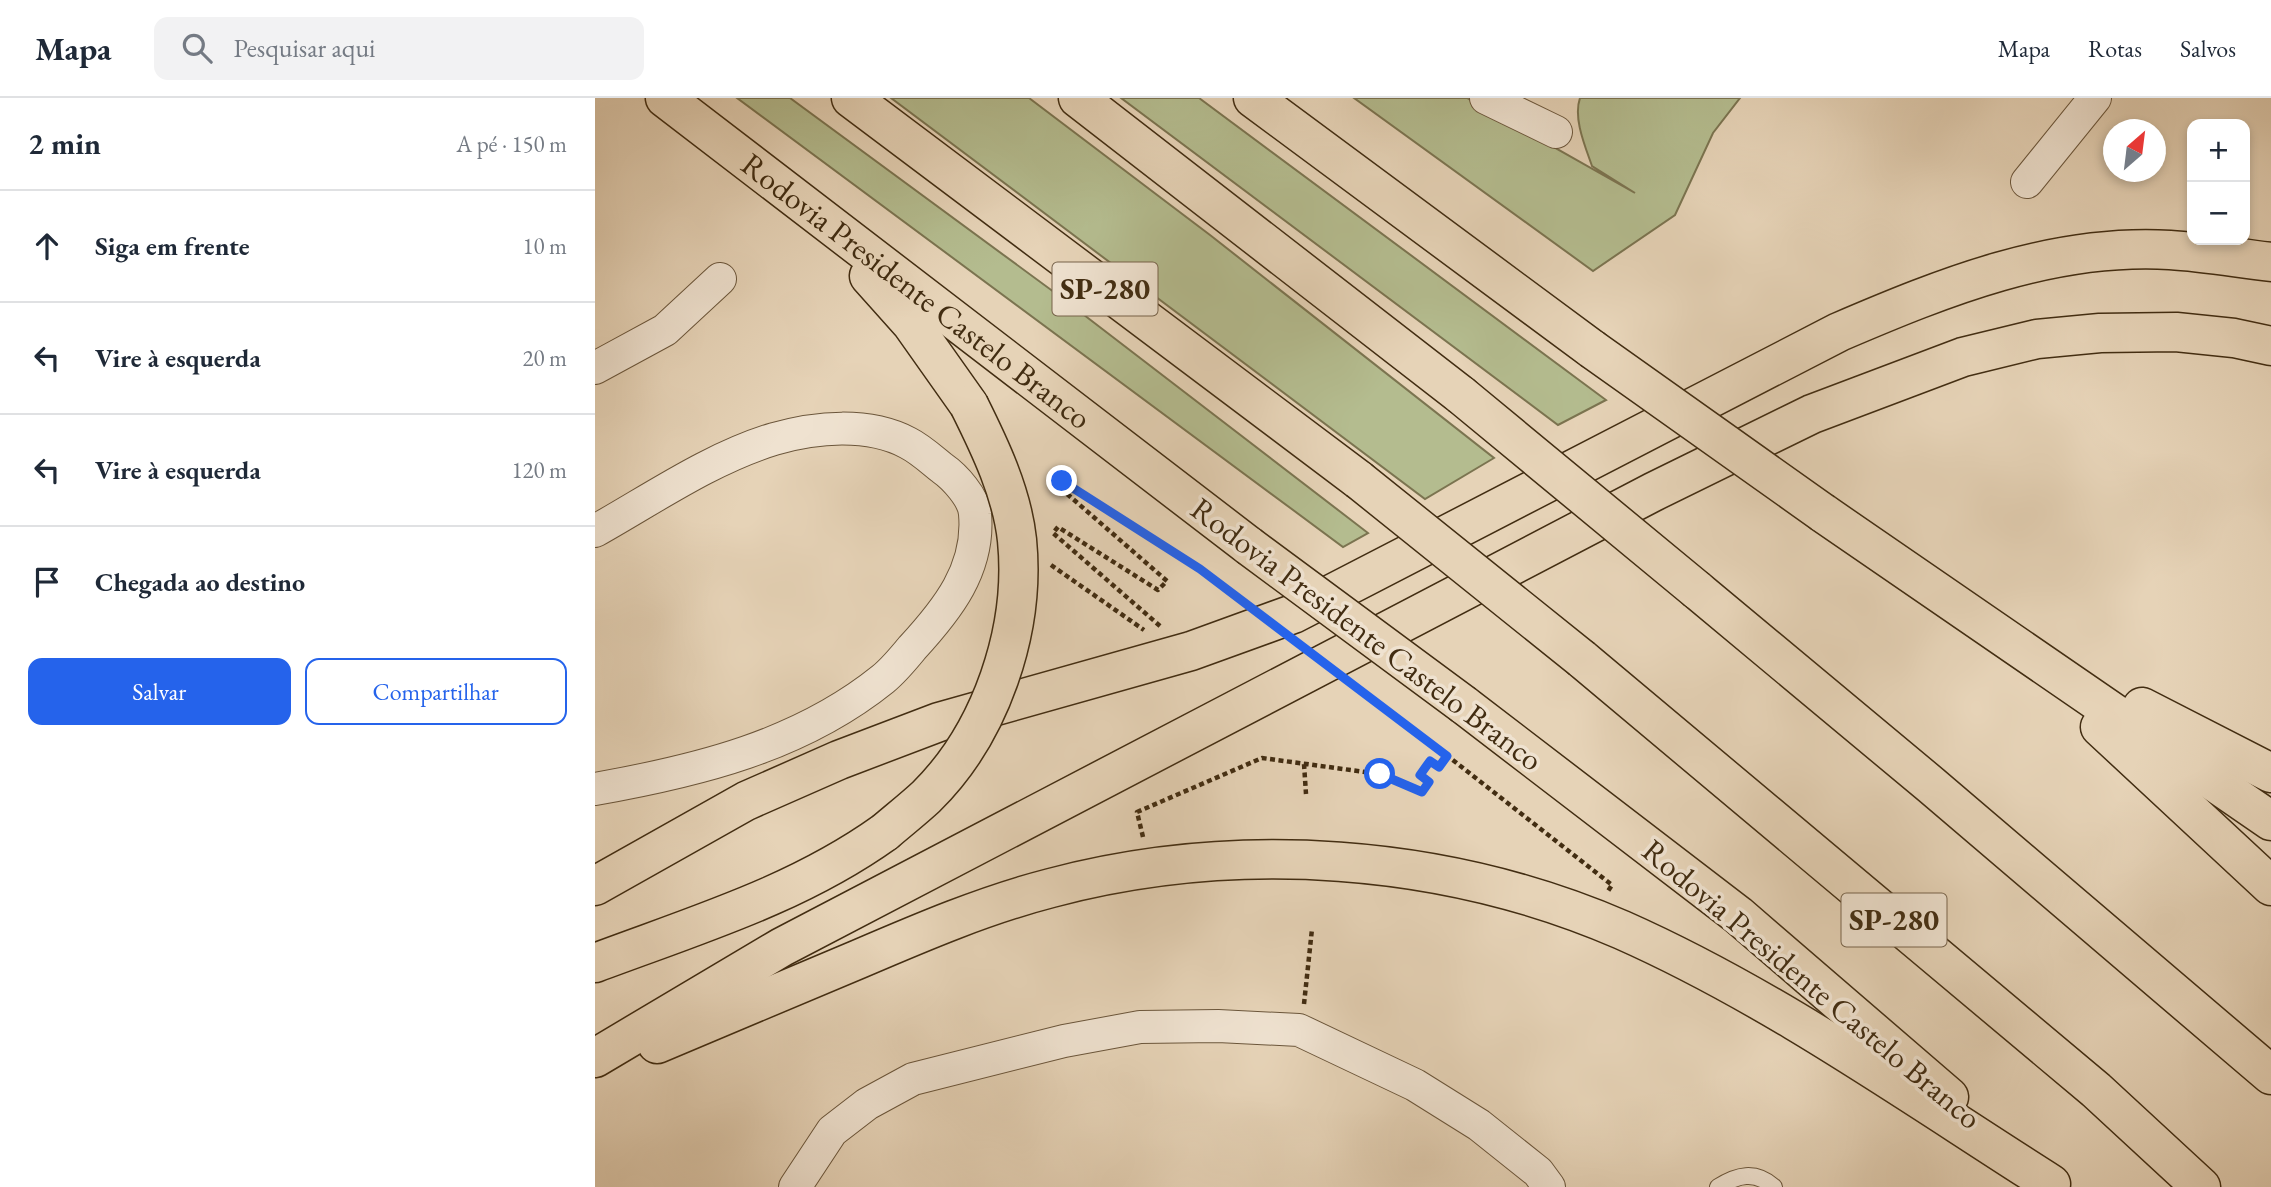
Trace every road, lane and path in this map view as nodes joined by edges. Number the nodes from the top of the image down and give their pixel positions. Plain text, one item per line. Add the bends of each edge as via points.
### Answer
1 (665, 98) edge
2 (851, 98) edge
3 (1077, 98) edge
4 (1253, 98) edge
5 (1486, 98) edge
6 (2095, 98) edge
7 (1556, 132) dead end
8 (729, 145) junction
9 (2027, 182) dead end
10 (2271, 262) edge
11 (720, 279) dead end
12 (2271, 346) edge
13 (595, 368) edge
14 (595, 531) edge
15 (1043, 559) dead end
16 (1168, 632) dead end
17 (2001, 635) junction
18 (1155, 637) dead end
19 (1447, 756) junction
20 (1304, 764) junction
21 (2271, 773) edge
22 (595, 789) edge
23 (1305, 794) dead end
24 (2271, 821) edge
25 (1145, 846) dead end
26 (595, 886) edge
27 (2271, 886) edge
28 (1603, 899) dead end
29 (1312, 929) dead end
30 (595, 963) edge
31 (1299, 1030) junction
32 (595, 1058) edge
33 (595, 1071) edge
34 (2271, 1075) edge
35 (2053, 1186) edge
36 (795, 1187) edge
37 (1549, 1187) edge
38 (1718, 1187) edge
39 (1774, 1187) edge
40 (2201, 1187) edge

1 - 8 highway, Rodovia Presidente Castelo Branco
2 - 40 highway, SP-280, bridge via 1359,480 1582,659 2097,1090
3 - 34 highway, bridge via 1461,395
4 - 17 highway, bridge via 1593,349
5 - 7 street
6 - 9 street
8 - 30 highway, bridge via 872,279 911,323 969,405 1002,477 1017,537 1019,584 1012,627 984,717 927,796 885,832 796,886
8 - 35 highway, Rodovia Presidente Castelo Branco, bridge via 1738,915
10 - 26 highway via 2168,250 2082,254 2004,270 1933,292 1839,332 1293,614 1191,651 939,722 850,756 746,801
11 - 13 street via 664,330
12 - 32 highway via 2176,332 2037,339 1963,357 1812,414 1653,492 782,947
14 - 22 street via 716,464 773,439 825,429 867,430 908,443 955,477 975,512 974,555 961,587 886,677 846,707 793,736 735,756 668,776
15 - 18 path
16 - 19 path, bridge via 1053,533 1058,527 1158,590 1167,581 1058,486 1062,481 1200,569
17 - 21 highway
17 - 24 highway
17 - 27 highway
19 - 20 path via 1439,767 1430,761 1420,775 1429,782 1422,792 1380,774
19 - 28 path via 1612,886
20 - 23 path
20 - 25 path via 1262,758 1137,812
29 - 31 path
31 - 36 street via 1140,1027 913,1079 867,1104 832,1131
31 - 37 street via 1415,1085 1479,1125 1538,1172
33 - 35 highway via 953,920 1051,888 1152,868 1220,861 1356,863 1490,886 1620,929 1805,1029
38 - 39 lane via 1738,1175 1751,1175

